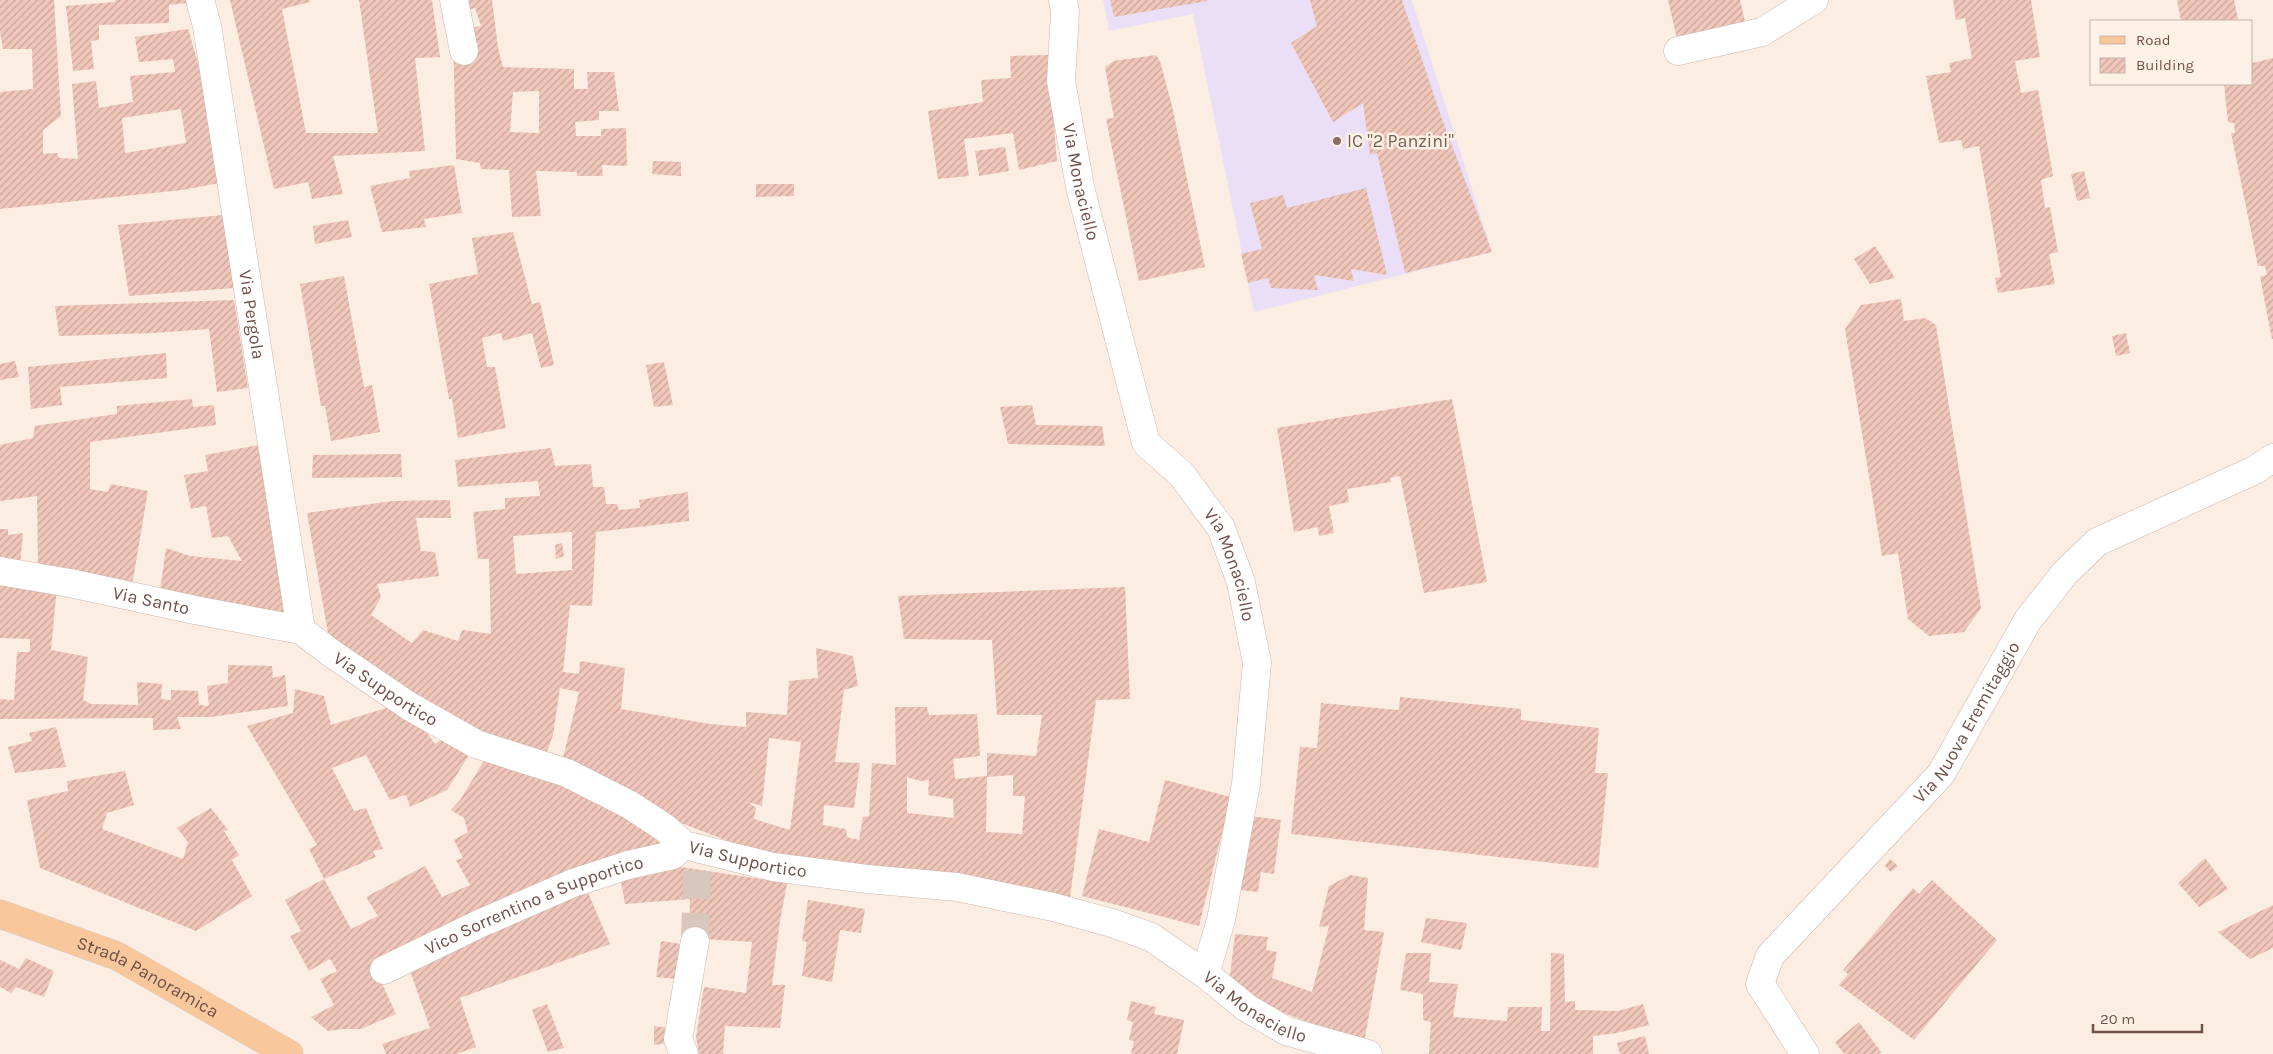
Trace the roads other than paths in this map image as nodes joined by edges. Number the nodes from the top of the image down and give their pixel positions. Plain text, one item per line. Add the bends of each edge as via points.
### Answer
1 (200, 0) edge
2 (454, 0) edge
3 (1063, 0) edge
4 (1814, 0) edge
5 (464, 50) dead end
6 (1678, 50) dead end
7 (2273, 458) edge
8 (0, 571) edge
9 (301, 630) junction
10 (684, 845) junction
11 (0, 914) edge
12 (695, 941) tunnel mouth
13 (384, 970) dead end
14 (1205, 974) junction
15 (289, 1054) edge
16 (684, 1054) edge
17 (1368, 1054) edge
18 (1805, 1054) edge

1 - 9 street, Via Pergola via 207,26
2 - 5 street
3 - 14 street, Via Monaciello via 1061,81 1080,187 1146,443 1182,475 1221,528 1241,582 1257,663 1246,784 1221,920
4 - 6 street via 1762,32
7 - 18 street, Via Nuova Eremitaggio via 2255,470 2097,542 2064,574 2028,620 1940,774 1770,956 1760,984
8 - 9 street, Via Santo
9 - 10 street, Via Supportico via 409,706 476,744 568,773 630,805 666,828
10 - 13 street, Vico Sorrentino a Supportico via 673,855 628,864 573,883
10 - 14 street, Via Supportico via 773,867 957,888 1053,907 1112,922 1151,937
11 - 15 main road, Strada Panoramica via 117,956
12 - 16 street via 678,1039
14 - 17 street, Via Monaciello via 1247,1008 1286,1031

